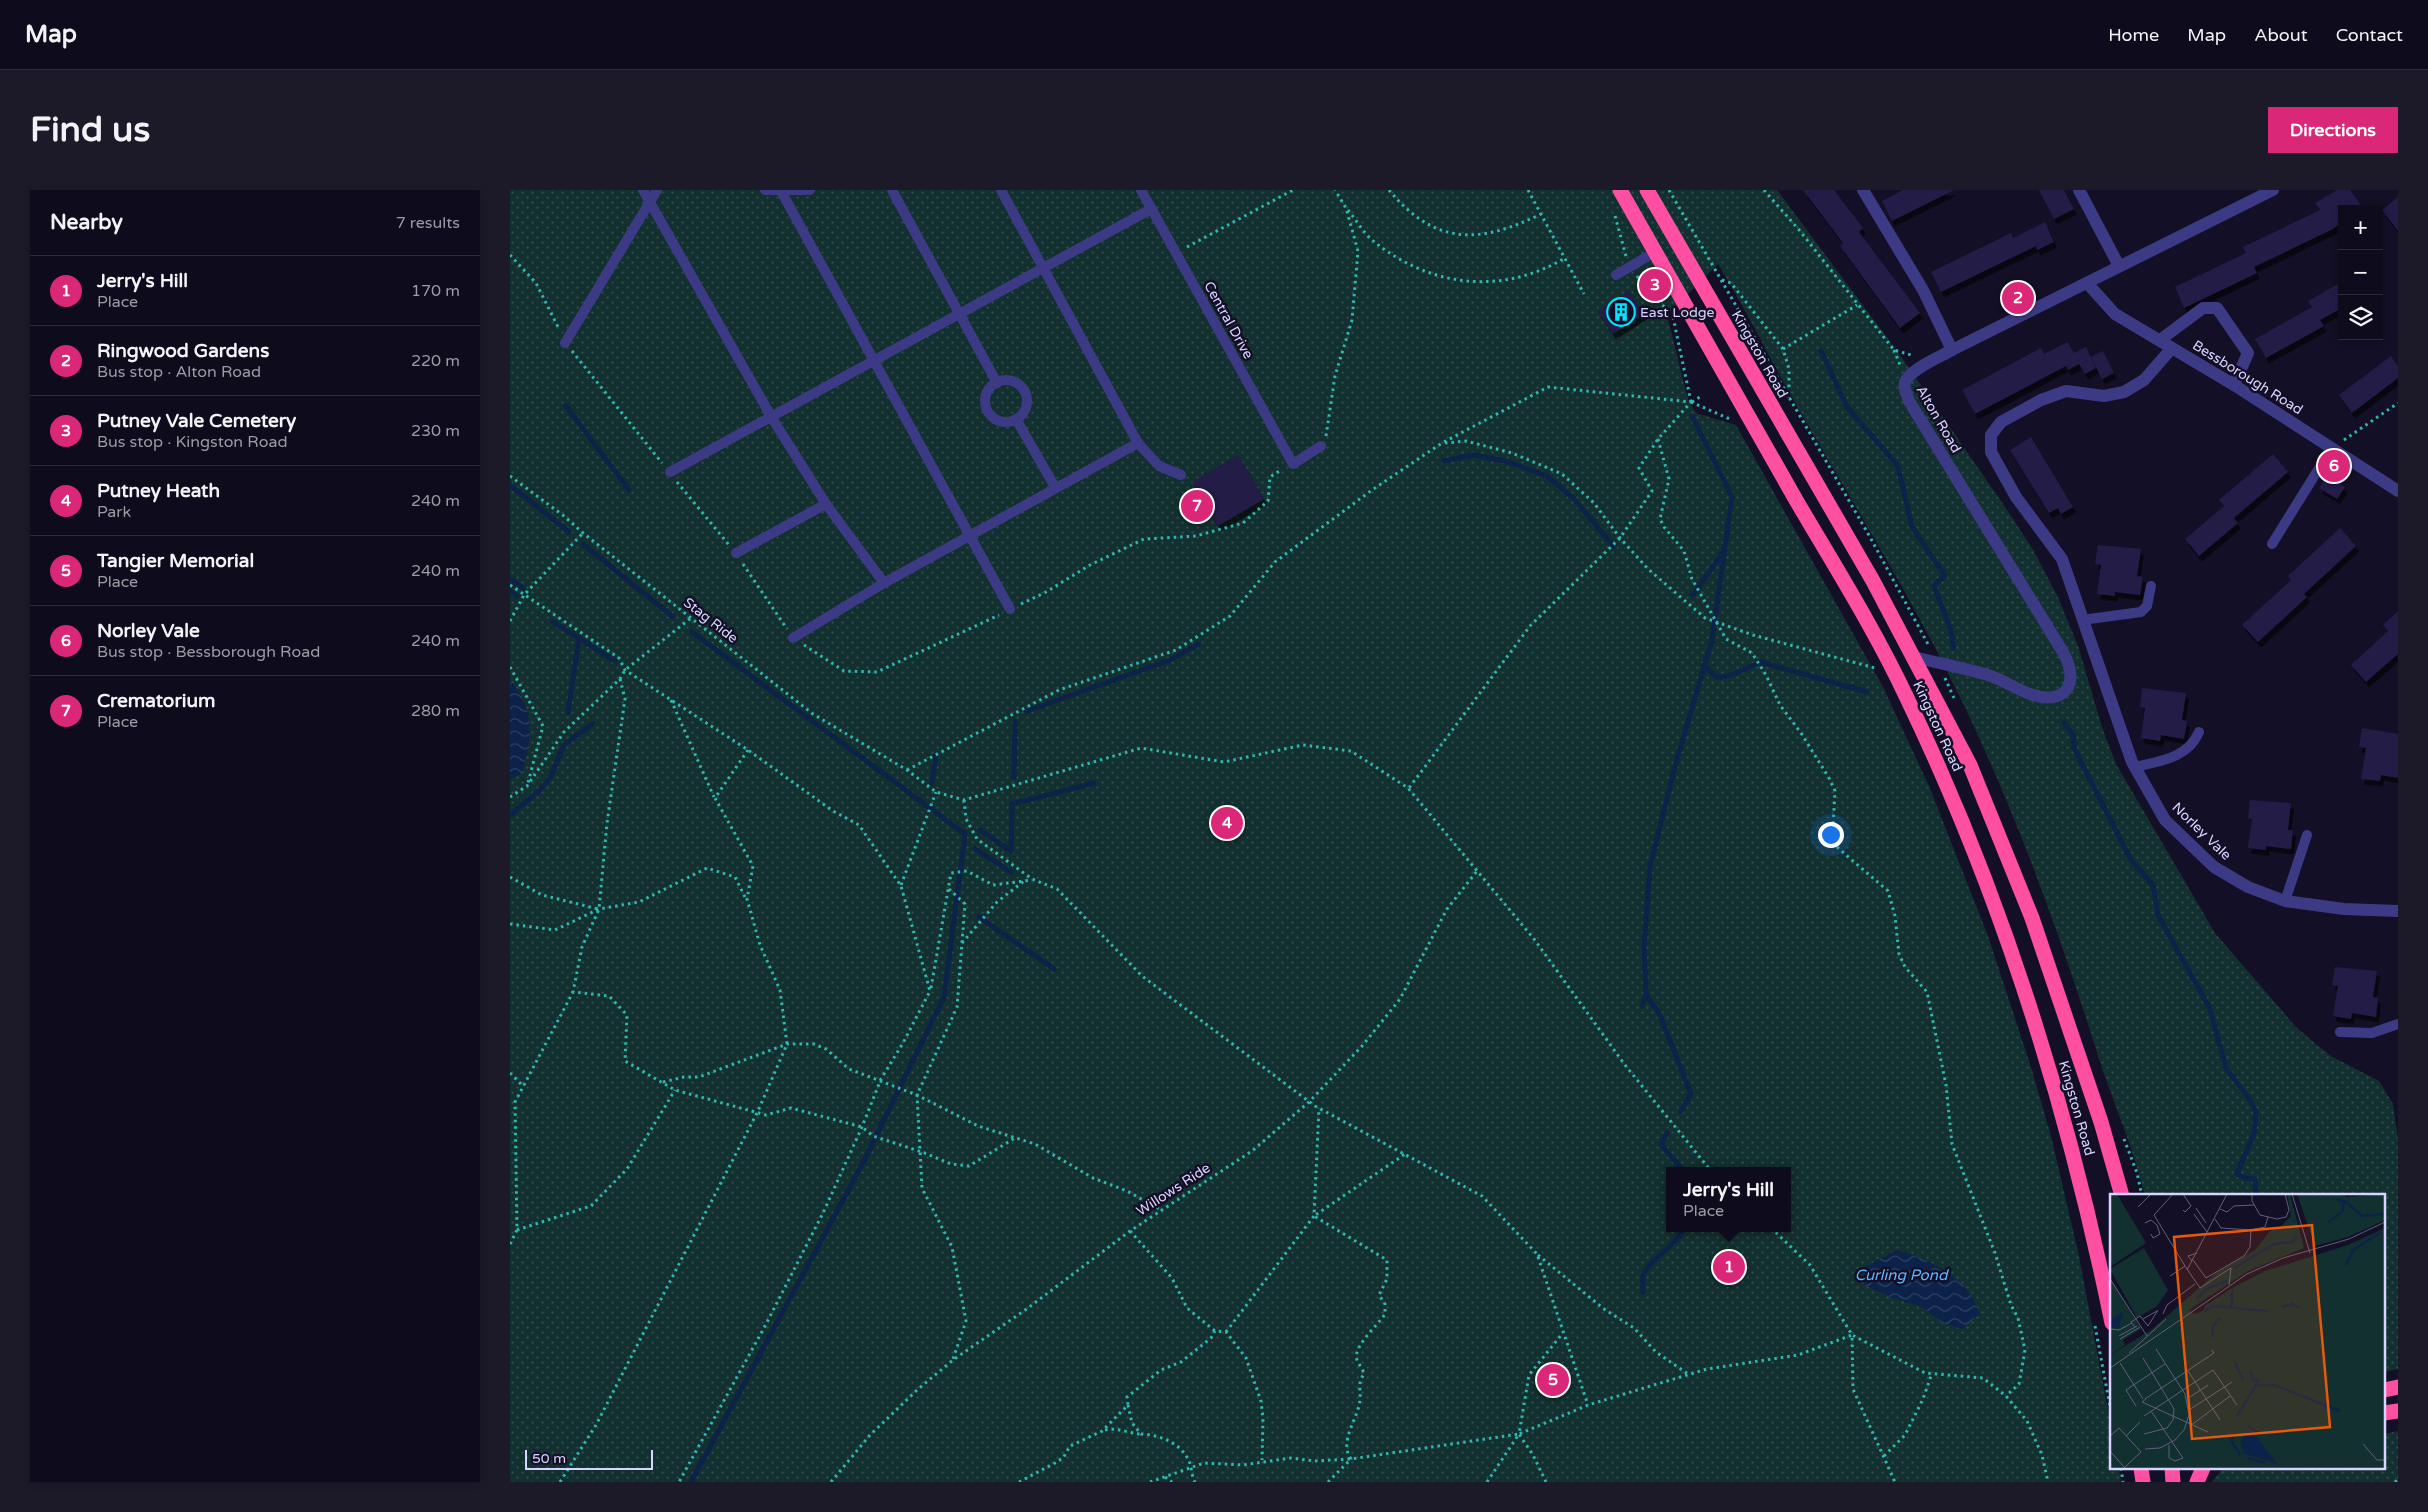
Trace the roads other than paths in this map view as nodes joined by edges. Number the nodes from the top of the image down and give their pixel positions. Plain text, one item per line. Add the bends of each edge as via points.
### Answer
1 (643, 190) edge
2 (657, 190) edge
3 (765, 190) edge
4 (810, 190) edge
5 (892, 190) edge
6 (1001, 190) edge
7 (1141, 190) edge
8 (1620, 190) edge
9 (1646, 190) edge
10 (1863, 190) edge
11 (2079, 190) edge
12 (2273, 190) edge
13 (781, 191) junction
14 (650, 202) junction
15 (1151, 209) junction
16 (1655, 252) junction
17 (2119, 266) junction
18 (1043, 267) junction
19 (1616, 275) dead end
20 (2087, 283) junction
21 (959, 314) junction
22 (2160, 340) junction
23 (565, 343) road end
24 (2172, 348) junction
25 (1952, 350) junction
26 (874, 360) junction
27 (997, 383) junction
28 (2234, 385) junction
29 (772, 418) junction
30 (1016, 419) junction
31 (1138, 442) junction
32 (1323, 445) road end
33 (2331, 449) junction
34 (670, 472) road end
35 (1180, 475) dead end
36 (1056, 487) junction
37 (2398, 491) edge
38 (826, 504) junction
39 (969, 535) junction
40 (2272, 544) dead end
41 (736, 553) road end
42 (884, 583) junction
43 (2151, 586) dead end
44 (1010, 609) road end
45 (2082, 620) junction
46 (793, 638) road end
47 (1914, 657) junction
48 (2199, 732) dead end
49 (2135, 767) junction
50 (2307, 835) dead end
51 (2286, 901) junction
52 (2398, 911) edge
53 (2398, 1024) edge
54 (2340, 1032) dead end
55 (2121, 1194) edge
56 (2110, 1314) edge
57 (2203, 1470) edge
58 (2196, 1482) edge

1 - 14 lane
2 - 14 lane
3 - 13 lane
4 - 13 lane
5 - 21 lane
6 - 18 lane
7 - 15 lane, Central Drive
8 - 16 highway, Kingston Road
9 - 47 highway, Kingston Road
10 - 25 street via 1923,290
11 - 17 street
12 - 17 street, Alton Road
13 - 26 lane
14 - 23 lane
14 - 29 lane
15 - 18 lane
15 - 32 lane, Central Drive via 1293,464
16 - 19 lane
16 - 56 highway, Kingston Road via 1874,632 1936,758 1980,863 2020,977 2065,1122
17 - 20 street, Alton Road
18 - 21 lane
18 - 31 lane
20 - 22 street, Bessborough Road via 2115,314
20 - 25 street, Alton Road
21 - 26 lane
21 - 27 lane
22 - 24 street, Bessborough Road
22 - 28 street via 2203,308 2217,308 2248,353
24 - 28 street, Bessborough Road
24 - 45 street, Norley Vale via 2144,380 2124,392 2104,396 2066,391 2041,400 2001,422 1991,435 1991,452 2016,497 2062,560
25 - 47 street, Alton Road via 1912,372 1904,388 2056,639 2068,663 2070,680 2061,696 2048,698 2019,690 1989,675
26 - 29 lane
26 - 39 lane
27 - 30 lane via 1013,381 1023,390 1027,402
27 - 30 lane via 986,394 986,408 995,419
28 - 33 street, Bessborough Road
29 - 34 lane
29 - 38 lane
30 - 36 lane
31 - 35 lane via 1159,466
31 - 36 lane
33 - 37 street, Bessborough Road
33 - 40 lane
36 - 39 lane
38 - 41 lane
38 - 42 lane
39 - 42 lane
39 - 44 lane
42 - 46 lane
43 - 45 lane via 2147,606 2141,612
45 - 49 street, Norley Vale
47 - 55 highway, Kingston Road via 1970,765 2032,918 2098,1113
48 - 49 lane via 2194,745 2169,759
49 - 51 street, Norley Vale via 2165,820 2214,867 2248,887
50 - 51 lane
51 - 52 street, Norley Vale via 2344,909
53 - 54 lane via 2372,1033
57 - 58 highway

